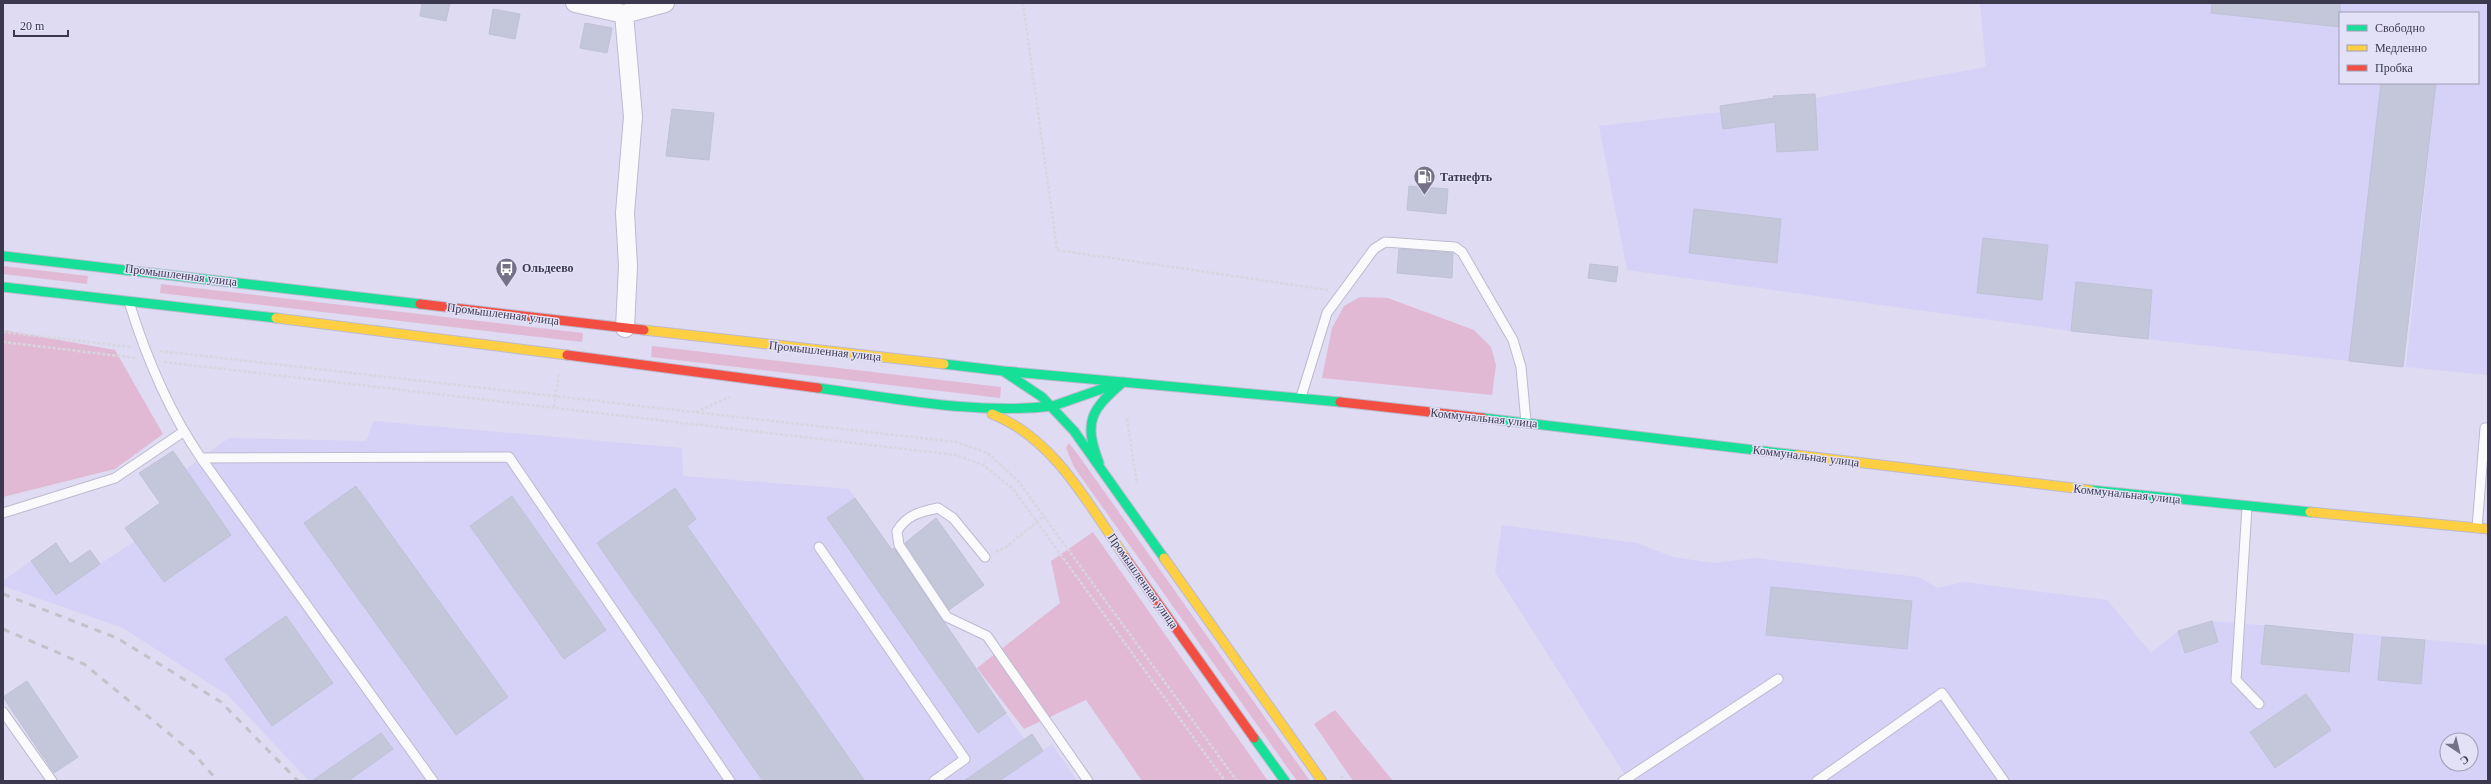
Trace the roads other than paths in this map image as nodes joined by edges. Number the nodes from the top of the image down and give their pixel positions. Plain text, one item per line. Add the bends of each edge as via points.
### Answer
1 (575, 3) edge
2 (665, 3) edge
3 (624, 14) junction
4 (3, 256) edge
5 (3, 287) edge
6 (129, 296) junction
7 (625, 332) junction
8 (1003, 371) junction
9 (1123, 382) junction
10 (1301, 397) junction
11 (1053, 406) junction
12 (978, 409) junction
13 (1042, 416) dead end
14 (1526, 422) junction
15 (2488, 428) edge
16 (1038, 430) dead end
17 (183, 432) junction
18 (1040, 442) junction
19 (201, 458) junction
20 (1102, 469) junction
21 (2247, 507) junction
22 (3, 513) edge
23 (2477, 528) junction
24 (2488, 529) edge
25 (819, 548) dead end
26 (985, 557) dead end
27 (1778, 679) dead end
28 (2259, 704) dead end
29 (3, 712) edge
30 (52, 781) edge
31 (433, 781) edge
32 (730, 781) edge
33 (934, 781) edge
34 (1088, 781) edge
35 (1285, 781) edge
36 (1322, 781) edge
37 (1623, 781) edge
38 (1817, 781) edge
39 (2004, 781) edge

1 - 3 street
2 - 3 street
3 - 7 street via 633,117 625,213 628,266
4 - 7 main road, Промышленная улица
5 - 6 main road, Промышленная улица
6 - 12 main road, Промышленная улица via 621,358
6 - 17 lane via 143,349
7 - 8 main road, Промышленная улица
8 - 9 main road, Промышленная улица
8 - 11 main road, Промышленная улица via 1018,378
9 - 10 main road, Коммунальная улица
9 - 11 main road, Промышленная улица
9 - 20 main road, Промышленная улица via 1096,405 1090,416 1089,432
10 - 14 main road, Коммунальная улица
10 - 14 lane via 1327,313 1374,248 1385,242 1455,247 1462,252 1513,340 1521,367
11 - 12 main road, Промышленная улица via 1017,410
11 - 13 main road
11 - 20 main road, Промышленная улица
12 - 18 main road, Промышленная улица via 1025,429
14 - 21 main road, Коммунальная улица
15 - 23 lane via 2485,428
16 - 18 main road
17 - 19 lane
17 - 22 lane via 116,478
18 - 35 main road, Промышленная улица via 1064,471
19 - 31 lane
19 - 32 lane via 509,457
20 - 36 main road, Промышленная улица
21 - 23 main road, Коммунальная улица
21 - 28 lane via 2236,680
23 - 24 main road, Коммунальная улица
25 - 33 lane via 965,759
26 - 34 lane via 953,518 938,508 904,519 897,532 899,546 947,617 987,636
27 - 37 lane
29 - 30 lane
38 - 39 lane via 1942,693

